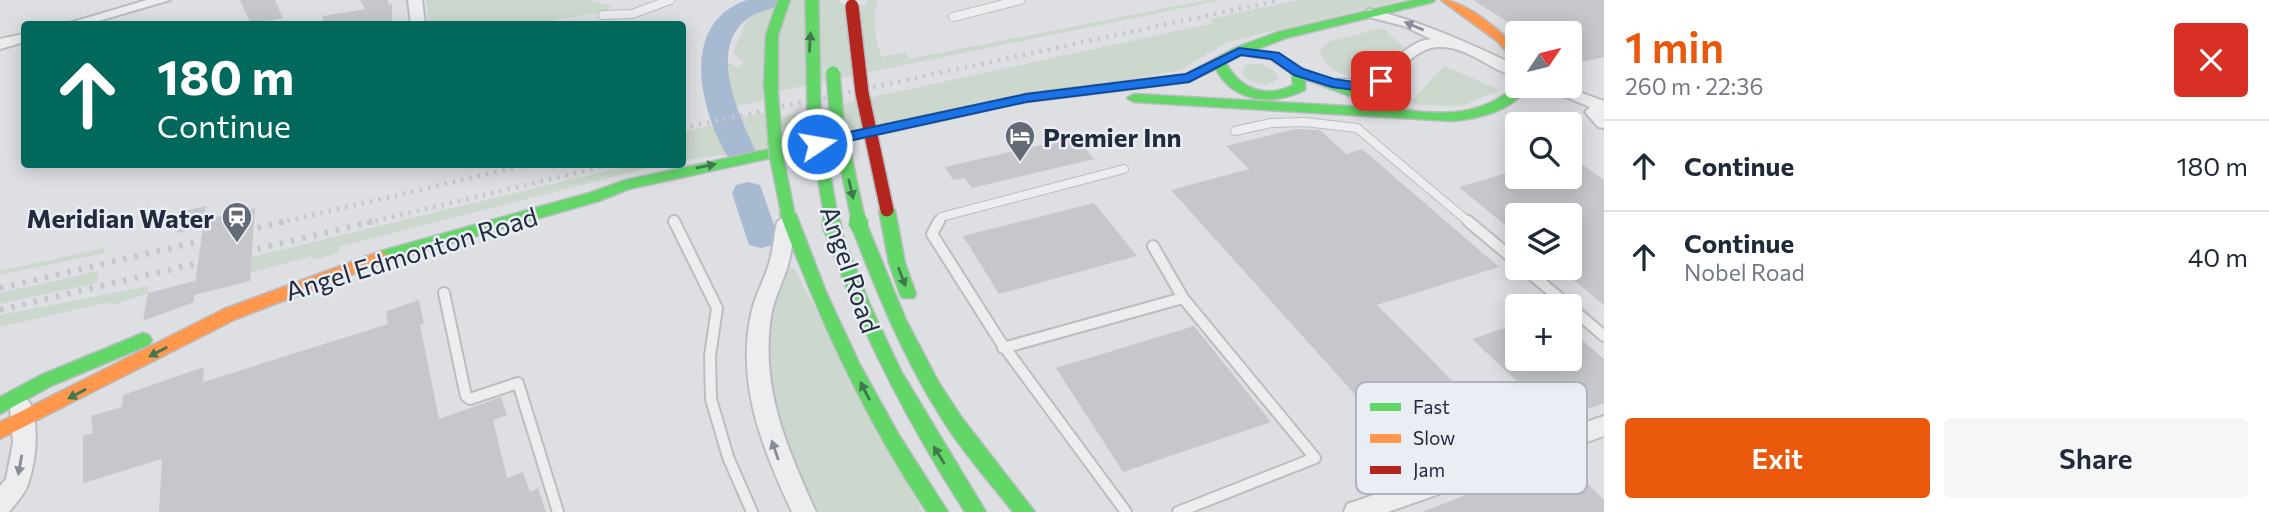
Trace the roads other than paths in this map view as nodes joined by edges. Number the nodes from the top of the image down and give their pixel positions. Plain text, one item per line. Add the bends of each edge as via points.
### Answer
1 (163, 0) edge
2 (415, 0) edge
3 (670, 0) edge
4 (784, 0) edge
5 (812, 0) edge
6 (1020, 0) edge
7 (1429, 0) edge
8 (1447, 0) edge
9 (852, 3) edge
10 (1370, 13) junction
11 (603, 15) dead end
12 (953, 17) dead end
13 (84, 21) edge
14 (418, 21) edge
15 (1317, 28) junction
16 (21, 39) edge
17 (1505, 42) edge
18 (0, 44) edge
19 (1455, 44) junction
20 (1239, 51) junction
21 (831, 56) dead end
22 (1220, 64) junction
23 (1505, 67) edge
24 (1296, 70) junction
25 (1317, 80) junction
26 (1258, 95) junction
27 (1282, 97) junction
28 (1129, 98) junction
29 (1514, 98) edge
30 (1572, 98) edge
31 (1389, 113) junction
32 (1418, 114) junction
33 (1603, 114) edge
34 (979, 125) dead end
35 (1235, 131) dead end
36 (886, 148) dead end
37 (1124, 169) dead end
38 (594, 197) junction
39 (674, 221) dead end
40 (789, 228) junction
41 (1153, 246) dead end
42 (1505, 251) edge
43 (1538, 280) edge
44 (444, 293) dead end
45 (1555, 294) edge
46 (1183, 298) junction
47 (914, 310) dead end
48 (230, 314) junction
49 (1582, 317) edge
50 (1604, 336) edge
51 (1003, 348) junction
52 (933, 352) dead end
53 (14, 408) edge
54 (1604, 426) edge
55 (0, 431) edge
56 (1587, 432) edge
57 (985, 459) junction
58 (1408, 494) edge
59 (0, 505) edge
60 (558, 512) edge
61 (752, 512) edge
62 (804, 512) edge
63 (938, 512) edge
64 (976, 512) edge
65 (1025, 512) edge
66 (1126, 512) edge
67 (1178, 512) edge
68 (1356, 512) edge

1 - 13 street
2 - 14 street
3 - 11 lane via 632,14
4 - 40 main road, bridge via 772,35 771,88
64 -> 5 main road, Angel Road, bridge via 887,365 833,230 813,124
6 - 12 lane
7 - 10 main road, Angel Edmonton Road
8 - 17 main road
9 -> 47 main road, bridge via 860,82 897,264
10 - 15 main road, Angel Edmonton Road
19 -> 10 street via 1409,23
15 - 20 main road, Angel Edmonton Road
15 - 24 main road via 1302,42
16 - 18 street
19 - 23 street
19 - 25 street via 1438,42 1412,51 1374,84 1349,86
20 - 22 main road, Angel Edmonton Road
20 - 24 main road via 1274,56
21 -> 57 main road, Angel Road, bridge via 836,120 859,225 897,320 925,373
22 - 26 main road via 1226,79
38 -> 22 main road, Angel Edmonton Road via 666,174 992,104 1100,86 1189,78
24 - 25 main road
24 - 27 main road via 1300,87
25 - 32 main road
26 - 27 main road
26 - 28 main road via 1185,91
27 - 31 main road via 1318,97
28 - 31 main road
28 - 34 main road via 1059,107
29 - 32 main road via 1488,111 1457,116
30 - 33 street
31 - 32 main road
35 - 42 lane via 1305,122 1357,128
36 - 38 main road, Angel Edmonton Road
37 - 51 lane via 940,217 932,234
38 - 48 main road, Angel Edmonton Road via 393,253
39 - 61 lane via 717,308 710,356 711,399 728,457
62 -> 40 street via 779,460 759,401 755,349 761,312
63 -> 40 main road via 881,420
41 - 46 lane
43 - 45 lane
44 - 60 lane via 466,396 470,399 518,383
46 - 51 lane
46 - 67 lane via 1315,458
48 -> 53 main road, Angel Edmonton Road
48 - 53 main road, Angel Edmonton Road via 133,344 47,380
49 - 50 lane
51 - 66 lane
52 - 57 main road
53 - 55 main road, Angel Edmonton Road
53 -> 59 street via 24,443 17,482
54 - 56 street
57 - 65 main road
58 - 68 street

